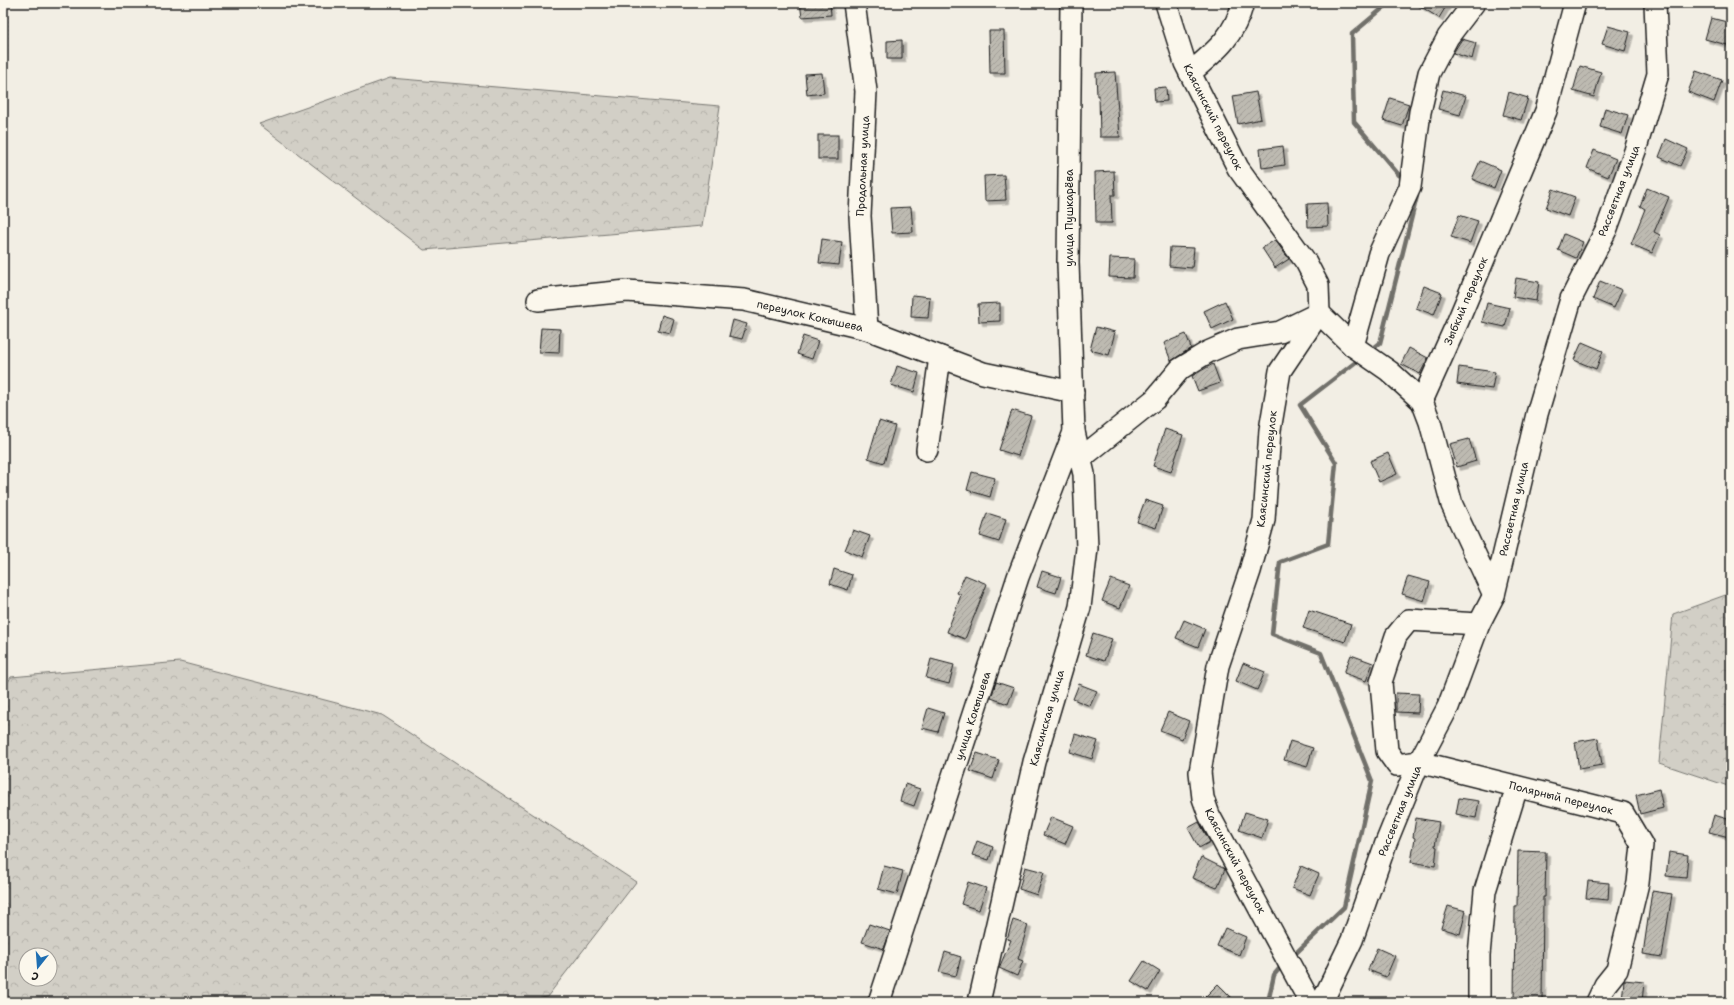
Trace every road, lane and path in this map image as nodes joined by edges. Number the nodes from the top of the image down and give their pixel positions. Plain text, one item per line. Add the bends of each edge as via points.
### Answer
1 (7, 3) edge
2 (854, 3) edge
3 (1071, 3) edge
4 (1166, 3) edge
5 (1243, 3) edge
6 (1474, 3) edge
7 (1575, 3) edge
8 (1655, 3) edge
9 (1190, 73) junction
10 (3, 206) edge
11 (538, 300) dead end
12 (1319, 313) junction
13 (867, 329) junction
14 (1361, 352) junction
15 (940, 357) junction
16 (1073, 392) junction
17 (1422, 400) junction
18 (1074, 432) junction
19 (927, 450) dead end
20 (1080, 460) junction
21 (1494, 596) junction
22 (1479, 624) junction
23 (1419, 762) junction
24 (1517, 787) junction
25 (879, 1002) edge
26 (979, 1002) edge
27 (1310, 1002) edge
28 (1322, 1002) edge
29 (1478, 1002) edge
30 (1597, 1002) edge

1 - 10 path
2 - 13 street, Продольная улица via 866,91 860,216
3 - 16 street, улица Пушкарёва via 1068,263
4 - 9 street, Каясинский переулок
5 - 9 street via 1239,18 1221,47
6 - 14 street via 1448,37 1429,74 1420,112 1410,187 1379,254
7 - 17 street, Зыбкий переулок via 1546,111
8 - 21 street, Рассветная улица via 1658,74 1635,151 1607,228 1571,299 1537,414
9 - 12 street, Каясинский переулок via 1238,168 1306,262 1318,285
11 - 13 street, переулок Кокышева via 627,291 744,300
12 - 14 street
12 - 20 street via 1280,332 1238,339 1208,352 1180,369 1155,398
12 - 27 street, Каясинский переулок via 1280,371 1270,430 1264,520 1218,666 1200,772 1203,798 1209,815
13 - 15 street, переулок Кокышева
14 - 17 street via 1389,371
15 - 16 street, переулок Кокышева via 983,374
15 - 19 street
16 - 18 street, улица Пушкарёва
17 - 21 street via 1452,505
18 - 20 street, Каясинская улица
18 - 25 street, улица Кокышева via 1018,577
20 - 26 street, Каясинская улица via 1084,474 1087,548 1080,607 1034,762
21 - 22 street, Рассветная улица
22 - 23 street, Рассветная улица via 1448,707
22 - 23 street via 1409,620 1396,636 1381,682 1387,751 1397,765
23 - 24 street, Полярный переулок
23 - 28 street, Рассветная улица via 1386,843 1352,940
24 - 29 street via 1485,891
24 - 30 street, Полярный переулок via 1623,813 1642,845 1638,883 1617,970

